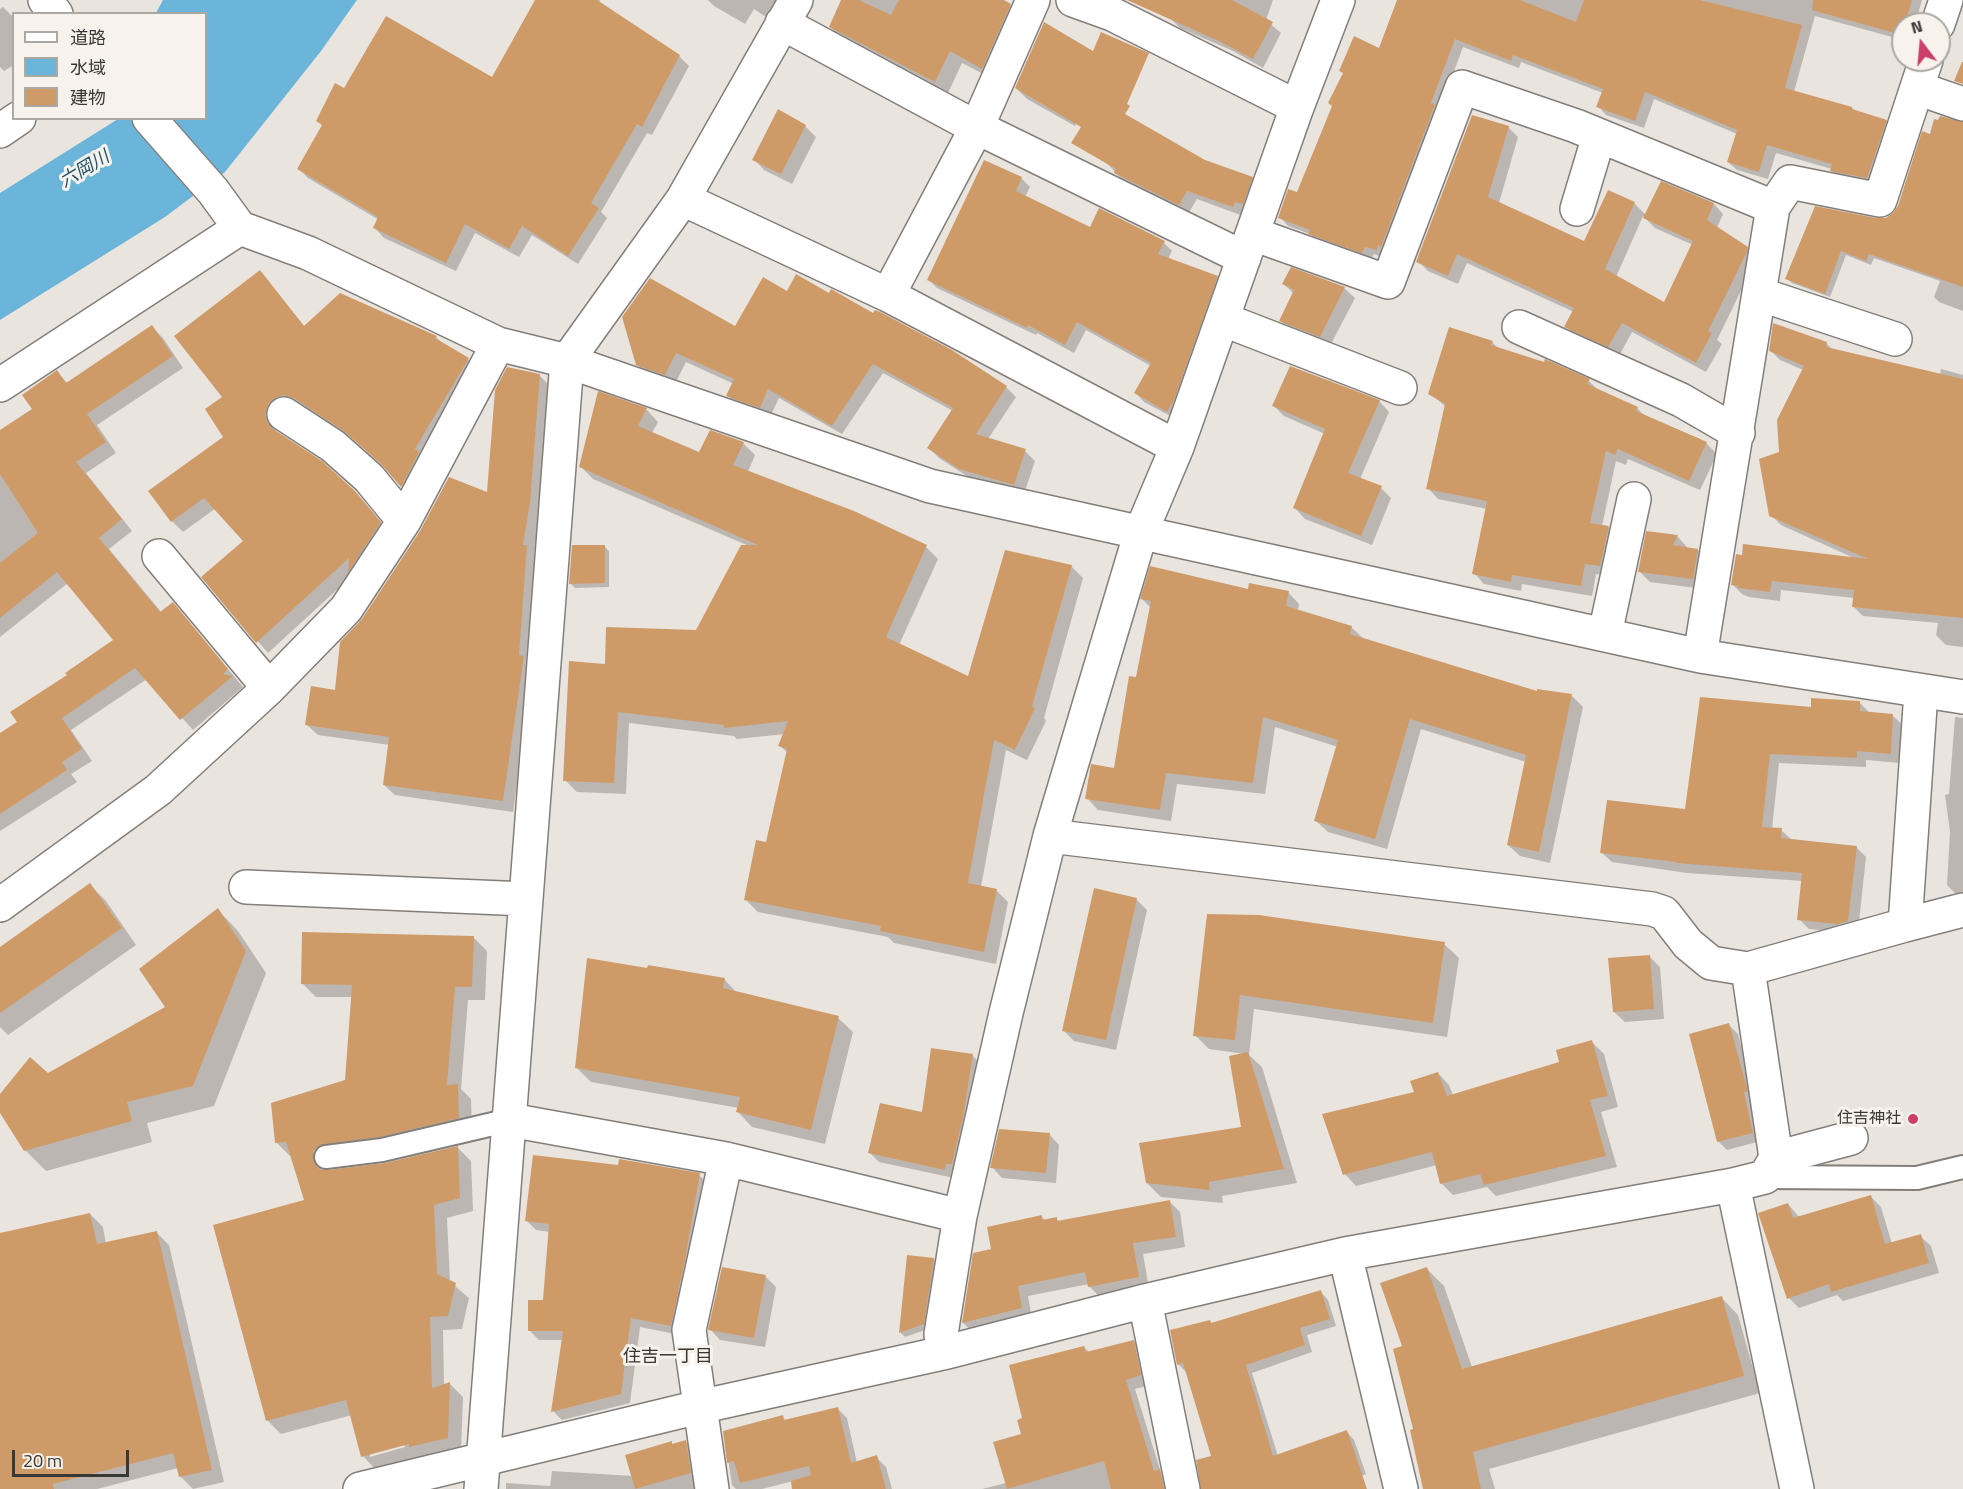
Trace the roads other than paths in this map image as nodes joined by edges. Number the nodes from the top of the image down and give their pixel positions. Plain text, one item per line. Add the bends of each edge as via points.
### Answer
1 (45, 0) edge
2 (1034, 0) edge
3 (1073, 0) edge
4 (1338, 0) edge
5 (54, 12) edge
6 (789, 12) edge
7 (1922, 74) edge
8 (1963, 104) edge
9 (1297, 107) junction
10 (16, 120) edge
11 (151, 120) edge
12 (977, 127) junction
13 (0, 131) edge
14 (1599, 136) junction
15 (683, 199) junction
16 (1773, 207) junction
17 (1577, 209) dead end
18 (240, 228) junction
19 (1249, 246) junction
20 (1759, 294) junction
21 (888, 295) junction
22 (1222, 319) junction
23 (1519, 327) dead end
24 (1895, 339) dead end
25 (498, 344) junction
26 (567, 361) junction
27 (0, 385) edge
28 (1400, 388) dead end
29 (284, 414) dead end
30 (1738, 433) junction
31 (1177, 447) junction
32 (1634, 499) dead end
33 (404, 521) junction
34 (1141, 532) junction
35 (159, 556) dead end
36 (1605, 634) junction
37 (1700, 656) junction
38 (269, 688) junction
39 (1921, 692) junction
40 (1963, 697) edge
41 (1050, 836) junction
42 (246, 887) dead end
43 (526, 899) junction
44 (0, 905) edge
45 (1963, 910) edge
46 (1905, 925) junction
47 (1748, 969) junction
48 (510, 1120) junction
49 (1851, 1138) dead end
50 (326, 1158) dead end
51 (726, 1159) junction
52 (1771, 1167) junction
53 (1963, 1167) edge
54 (1733, 1185) junction
55 (960, 1216) junction
56 (1345, 1254) junction
57 (1145, 1301) junction
58 (943, 1353) junction
59 (699, 1407) junction
60 (482, 1474) edge
61 (360, 1489) edge
62 (712, 1489) edge
63 (1183, 1489) edge
64 (1401, 1489) edge
65 (1797, 1489) edge

1 - 5 street
2 - 12 street
3 - 9 street via 1112,14
4 - 9 street
6 - 12 street
6 - 15 street
7 - 8 street
7 - 16 street via 1880,200 1790,182
9 - 19 street
10 - 13 street
11 - 18 street
12 - 19 street
12 - 21 street
14 - 16 street
14 - 17 street
14 - 19 street via 1462,87 1388,282
15 - 21 street
15 - 26 street
16 - 20 street
18 - 25 street via 308,253
18 - 27 street
19 - 22 street
20 - 24 street
20 - 30 street
21 - 31 street
22 - 28 street
22 - 31 street
23 - 30 street via 1681,400
25 - 26 street
25 - 33 street
26 - 34 street via 930,486
26 - 43 street
29 - 33 street via 333,446 369,478
30 - 37 street
31 - 34 street
32 - 36 street
33 - 38 street via 346,609
34 - 36 street
34 - 41 street
35 - 38 street
36 - 37 street
37 - 39 street
38 - 44 street via 158,790
39 - 40 street
39 - 46 street
41 - 47 street via 1652,909 1664,913 1688,944 1711,963
41 - 55 street
42 - 43 street
43 - 48 street
45 - 46 street
46 - 47 street
47 - 52 street
48 - 50 lane via 382,1150
48 - 51 street
48 - 60 street
49 - 52 street
51 - 55 street
51 - 59 street via 689,1330
52 - 53 lane via 1917,1178
52 - 54 street
54 - 56 street
54 - 65 street
55 - 58 street via 941,1334
56 - 57 street
56 - 64 street
57 - 58 street
57 - 63 street
58 - 59 street
59 - 60 street
59 - 62 street
60 - 61 street

